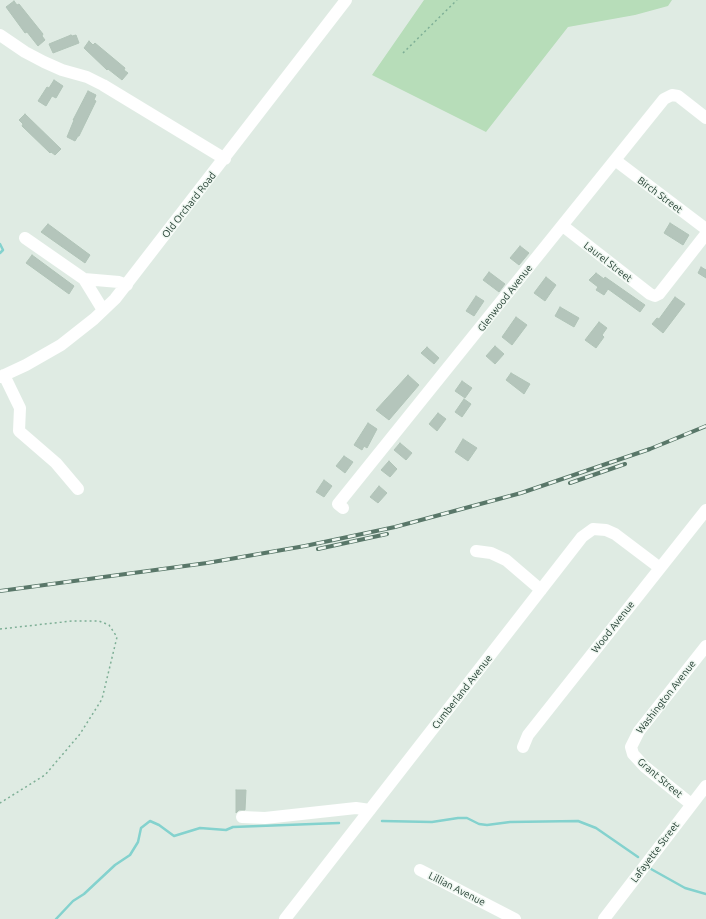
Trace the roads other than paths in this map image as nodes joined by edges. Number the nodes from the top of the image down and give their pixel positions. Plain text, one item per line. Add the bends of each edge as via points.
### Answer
1 (346, 0) edge
2 (0, 35) edge
3 (706, 118) edge
4 (224, 159) junction
5 (616, 160) junction
6 (563, 226) junction
7 (706, 229) edge
8 (706, 234) edge
9 (26, 238) dead end
10 (84, 279) junction
11 (127, 285) junction
12 (103, 310) junction
13 (2, 376) edge
14 (78, 490) dead end
15 (341, 506) dead end
16 (706, 510) edge
17 (476, 552) dead end
18 (660, 568) junction
19 (541, 590) junction
20 (706, 646) edge
21 (523, 747) dead end
22 (632, 750) joint
23 (706, 786) edge
24 (691, 804) junction
25 (370, 810) junction
26 (242, 817) dead end
27 (420, 870) dead end
28 (285, 919) edge
29 (514, 919) edge
30 (604, 919) edge

1 - 4 street, Old Orchard Road
2 - 4 street via 44,62 103,85
3 - 5 street, Glenwood Avenue via 680,97 672,95 664,99
4 - 11 street, Old Orchard Road
5 - 6 street, Glenwood Avenue
5 - 7 street, Birch Street
6 - 8 street, Laurel Street via 655,296
6 - 15 street, Glenwood Avenue
9 - 10 street
10 - 11 street
10 - 12 street
11 - 12 street, Old Orchard Road
12 - 13 street, Old Orchard Road via 53,350
13 - 14 street via 20,408 19,431 56,463
16 - 18 street, Wood Avenue
17 - 19 street via 486,552 502,558
18 - 19 street, Cumberland Avenue via 615,534 603,529 593,529 582,537
18 - 21 street, Wood Avenue via 528,735
19 - 25 street, Cumberland Avenue
20 - 22 street, Washington Avenue via 639,731 632,744
22 - 24 street, Grant Street via 644,766
23 - 24 street, Lafayette Street
24 - 30 street, Lafayette Street
25 - 26 street via 356,808 265,818
25 - 28 street, Cumberland Avenue
27 - 29 street, Lillian Avenue via 506,908

